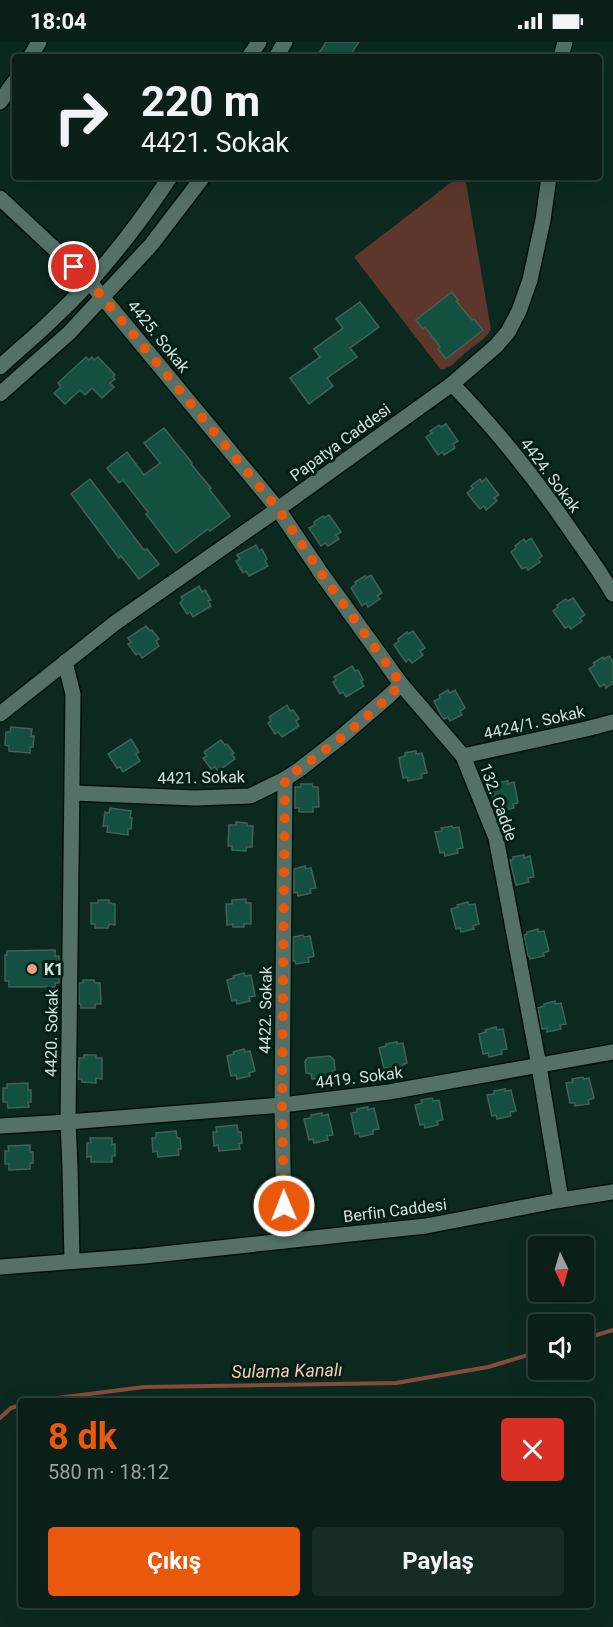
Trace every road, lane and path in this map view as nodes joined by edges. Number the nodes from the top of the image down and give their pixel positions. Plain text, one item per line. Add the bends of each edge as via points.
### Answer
1 (12, 85) edge
2 (0, 102) edge
3 (168, 180) edge
4 (201, 180) edge
5 (549, 180) edge
6 (0, 198) edge
7 (89, 281) junction
8 (103, 297) junction
9 (0, 367) edge
10 (452, 384) junction
11 (0, 394) edge
12 (278, 509) junction
13 (613, 594) edge
14 (65, 662) junction
15 (401, 684) junction
16 (0, 714) edge
17 (613, 722) edge
18 (463, 756) junction
19 (285, 779) junction
20 (73, 793) junction
21 (613, 1052) edge
22 (540, 1066) junction
23 (282, 1105) junction
24 (68, 1122) junction
25 (0, 1126) edge
26 (613, 1192) edge
27 (561, 1200) junction
28 (282, 1241) junction
29 (72, 1262) junction
30 (0, 1266) edge

1 - 2 street
3 - 7 street
4 - 8 street via 151,245
5 - 10 street, Papatya Caddesi via 530,280 519,311 496,346
6 - 7 street, 4425. Sokak
7 - 8 street, 4425. Sokak
7 - 9 street
8 - 11 street
8 - 12 street, 4425. Sokak
10 - 12 street, Papatya Caddesi
10 - 13 street, 4424. Sokak via 545,493
12 - 14 street, Papatya Caddesi
12 - 15 street, 132. Cadde
14 - 16 street, Papatya Caddesi
14 - 20 street, 4420. Sokak via 73,694
15 - 18 street, 132. Cadde
15 - 19 street, 4421. Sokak via 340,738
17 - 18 street, 4424/1. Sokak
18 - 22 street, 132. Cadde via 496,838
19 - 20 street, 4421. Sokak via 250,796
19 - 23 street, 4422. Sokak
20 - 24 street, 4420. Sokak
21 - 22 street, 4419. Sokak
22 - 23 street, 4419. Sokak via 389,1092
22 - 27 street, 132. Cadde
23 - 24 street, 4419. Sokak
23 - 28 street, 4422. Sokak
24 - 25 street, 4419. Sokak
24 - 29 street, 4420. Sokak
26 - 27 street, Berfin Caddesi
27 - 28 street, Berfin Caddesi via 426,1226
28 - 29 street, Berfin Caddesi
29 - 30 street, Berfin Caddesi

